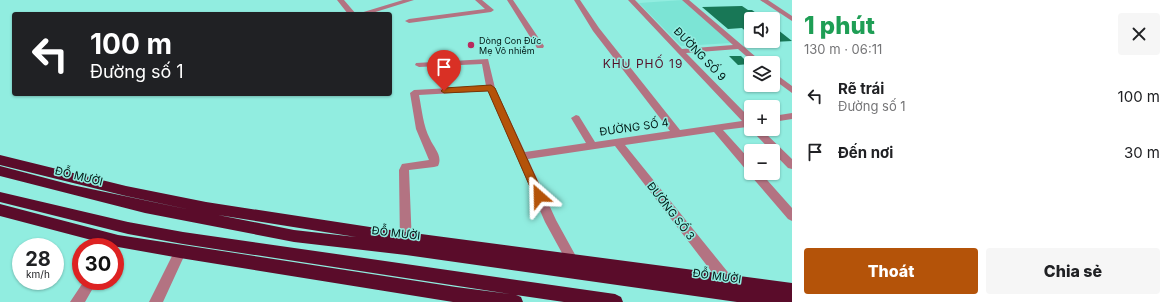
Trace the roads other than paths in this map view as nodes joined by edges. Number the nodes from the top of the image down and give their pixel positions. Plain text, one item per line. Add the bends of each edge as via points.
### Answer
1 (340, 0) edge
2 (411, 0) edge
3 (478, 0) edge
4 (577, 0) edge
5 (631, 0) edge
6 (685, 0) edge
7 (763, 0) edge
8 (511, 1) edge
9 (350, 12) edge
10 (368, 12) edge
11 (792, 19) edge
12 (409, 21) dead end
13 (540, 46) dead end
14 (739, 47) junction
15 (680, 51) junction
16 (750, 56) edge
17 (418, 65) dead end
18 (780, 81) edge
19 (491, 88) junction
20 (792, 90) edge
21 (792, 116) edge
22 (744, 117) edge
23 (576, 118) dead end
24 (780, 118) edge
25 (744, 126) edge
26 (716, 128) junction
27 (677, 133) junction
28 (763, 136) edge
29 (617, 142) junction
30 (592, 145) junction
31 (521, 156) junction
32 (0, 160) edge
33 (744, 160) edge
34 (792, 165) edge
35 (0, 171) edge
36 (761, 180) edge
37 (0, 197) edge
38 (0, 210) edge
39 (792, 216) edge
40 (96, 238) edge
41 (406, 243) junction
42 (124, 245) edge
43 (180, 252) junction
44 (572, 260) junction
45 (726, 280) junction
46 (85, 290) edge
47 (792, 290) edge
48 (456, 298) edge
49 (606, 301) edge
50 (77, 302) edge
51 (156, 302) edge
52 (515, 302) edge
53 (792, 302) edge

1 - 9 street
2 - 10 street
3 - 12 street via 492,10
4 - 27 street
5 - 15 street, ĐƯỜNG SỐ 9
6 - 14 street
7 - 11 street
8 - 13 street
14 - 15 street
14 - 16 street
15 - 22 street, ĐƯỜNG SỐ 9
17 - 19 street via 484,60
18 - 20 street
19 - 31 street
19 - 41 street via 414,93 423,134 435,157 434,163 406,167 404,170
21 - 24 street
23 - 30 street
25 - 26 street, ĐƯỜNG SỐ 4
26 - 27 street, ĐƯỜNG SỐ 4
26 - 33 street
27 - 29 street, ĐƯỜNG SỐ 4
28 - 34 street, ĐƯỜNG SỐ 9
29 - 30 street, ĐƯỜNG SỐ 4
29 - 45 street, ĐƯỜNG SỐ 3
30 - 31 street, ĐƯỜNG SỐ 4
31 - 44 street via 551,222
32 - 41 highway, ĐỖ MƯỜI via 206,208
35 - 41 highway, ĐỖ MƯỜI via 79,192 294,236
36 - 39 street
37 - 49 highway via 128,228 183,238
38 - 40 highway
41 - 44 highway, ĐỖ MƯỜI
41 - 53 highway, ĐỖ MƯỜI
42 - 43 highway
43 - 48 highway
43 - 51 street
44 - 45 highway, ĐỖ MƯỜI
45 - 47 highway, ĐỖ MƯỜI
46 - 50 street
48 - 52 highway

